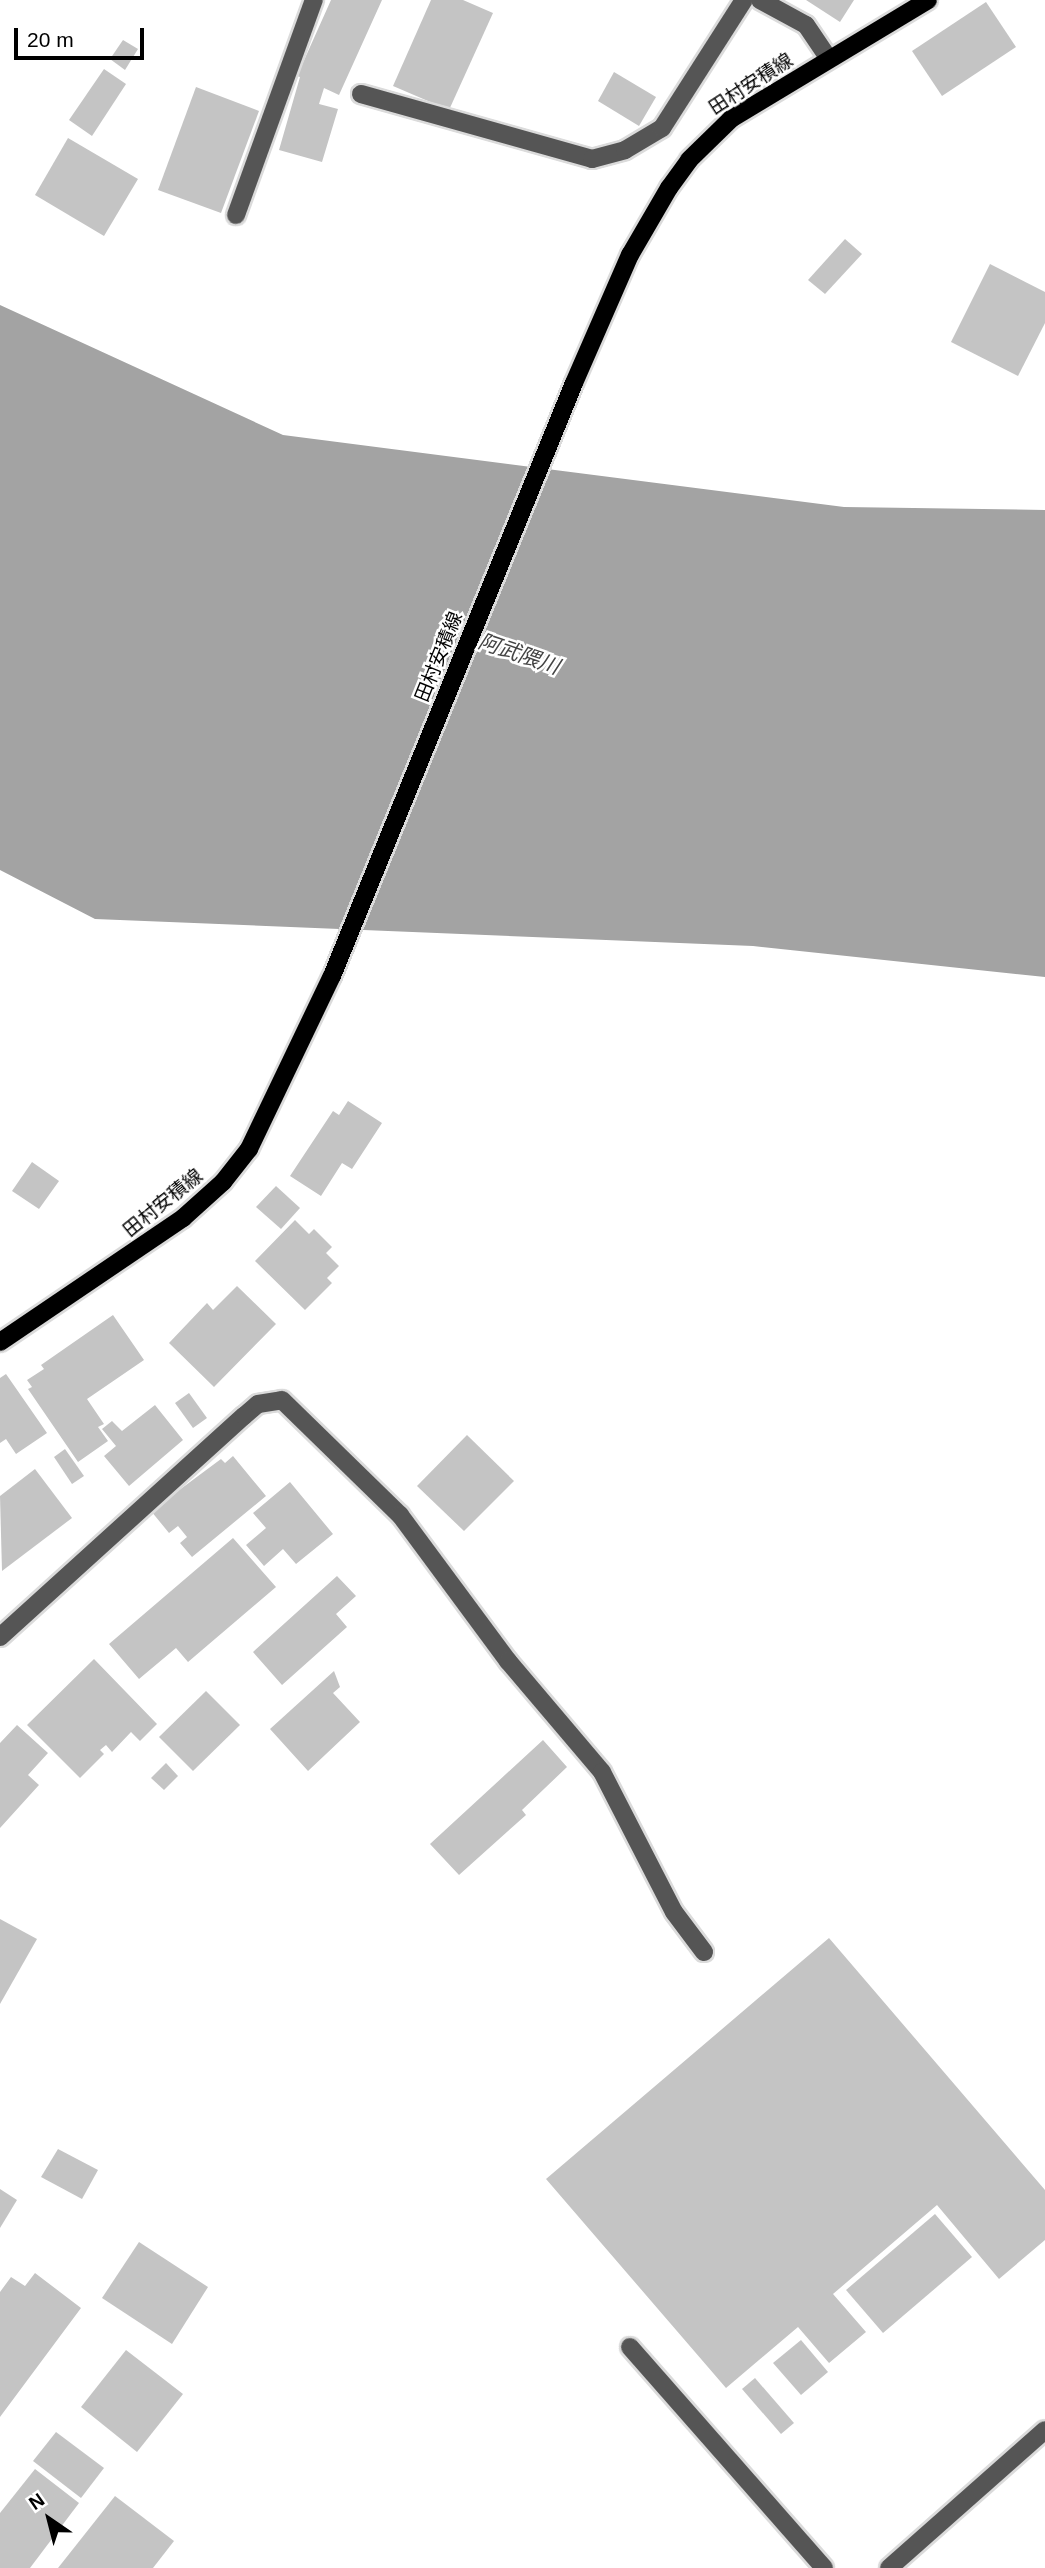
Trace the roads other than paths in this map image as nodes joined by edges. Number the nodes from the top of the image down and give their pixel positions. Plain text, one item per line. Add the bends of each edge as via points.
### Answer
1 (314, 0) edge
2 (744, 0) edge
3 (760, 0) edge
4 (928, 0) edge
5 (829, 59) junction
6 (361, 94) dead end
7 (236, 215) dead end
8 (0, 1342) edge
9 (0, 1637) edge
10 (704, 1952) dead end
11 (630, 2347) dead end
12 (1045, 2430) edge
13 (824, 2568) edge
14 (889, 2568) edge

1 - 7 street
2 - 6 street via 662,128 633,146 600,157 576,157
3 - 5 street via 806,25
4 - 5 main road, 田村安積線
5 - 8 main road, 田村安積線 via 731,120 689,160 630,255 332,976 249,1149 223,1182 183,1218
9 - 10 street via 258,1404 282,1400 400,1516 509,1661 602,1772 674,1912
11 - 13 street
12 - 14 street

